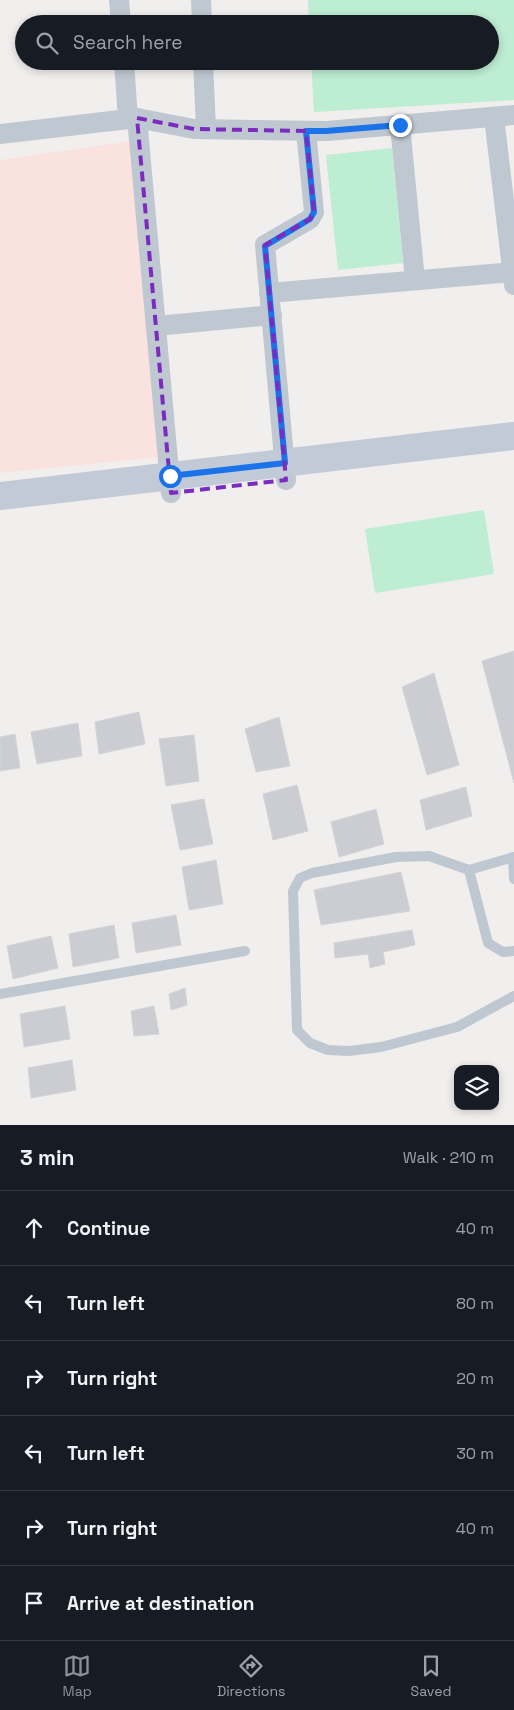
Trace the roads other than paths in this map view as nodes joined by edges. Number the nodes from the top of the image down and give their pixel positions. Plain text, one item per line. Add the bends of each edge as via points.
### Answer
1 (119, 0) edge
2 (201, 0) edge
3 (120, 15) edge
4 (202, 15) edge
5 (125, 70) edge
6 (203, 70) edge
7 (514, 115) edge
8 (494, 117) junction
9 (132, 118) junction
10 (400, 125) junction
11 (206, 129) junction
12 (306, 131) junction
13 (0, 134) edge
14 (513, 278) edge
15 (415, 280) junction
16 (270, 293) junction
17 (272, 315) junction
18 (156, 326) junction
19 (514, 436) edge
20 (514, 454) edge
21 (286, 471) junction
22 (171, 485) junction
23 (0, 496) edge
24 (0, 512) edge
25 (513, 857) edge
26 (469, 870) junction
27 (514, 879) edge
28 (245, 951) dead end
29 (514, 951) edge
30 (0, 994) edge
31 (514, 996) edge

1 - 3 street
2 - 4 street
5 - 9 street
6 - 11 street
7 - 8 street
8 - 10 street
8 - 14 street
9 - 11 street
9 - 13 street
9 - 18 street
10 - 12 street
10 - 15 street
11 - 12 street
12 - 16 street via 314,212 310,219 265,246
14 - 15 street
15 - 16 street
16 - 17 street
17 - 18 street
17 - 21 street
18 - 22 street
19 - 21 main road
20 - 21 main road
21 - 22 main road
22 - 23 main road
22 - 24 main road
25 - 26 lane
25 - 27 lane
26 - 29 lane via 488,943 502,952
26 - 31 lane via 429,856 396,857 300,878 293,892 298,1030 310,1043 328,1050 381,1047 457,1027
28 - 30 lane

